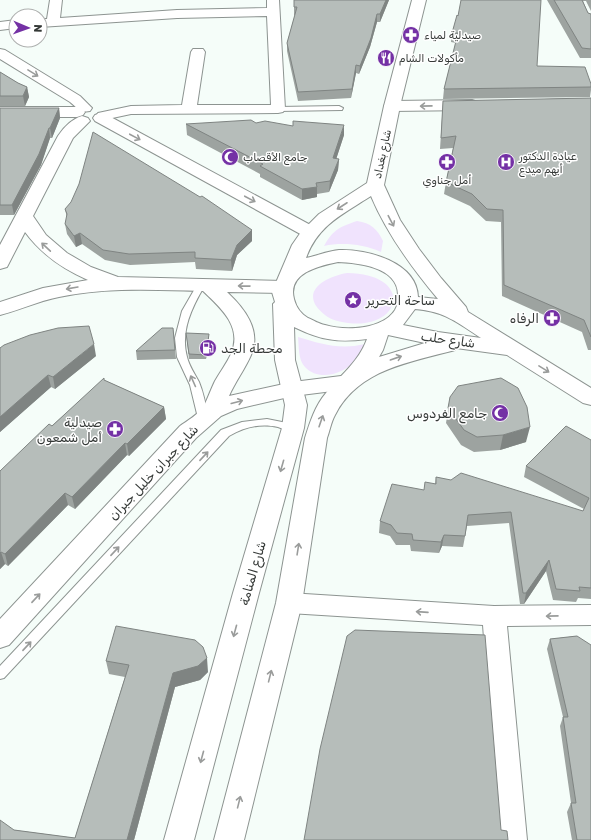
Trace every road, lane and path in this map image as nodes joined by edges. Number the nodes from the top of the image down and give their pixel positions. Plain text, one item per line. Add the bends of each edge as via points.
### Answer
1 (56, 0) edge
2 (419, 0) edge
3 (272, 6) edge
4 (48, 18) edge
5 (48, 22) edge
6 (198, 52) dead end
7 (0, 53) edge
8 (488, 105) edge
9 (392, 106) junction
10 (339, 108) dead end
11 (189, 109) junction
12 (278, 109) junction
13 (0, 112) edge
14 (82, 114) junction
15 (102, 117) junction
16 (375, 185) junction
17 (24, 216) junction
18 (310, 232) junction
19 (0, 263) edge
20 (118, 283) junction
21 (205, 285) junction
22 (286, 288) junction
23 (408, 302) junction
24 (0, 309) edge
25 (463, 316) junction
26 (383, 329) junction
27 (465, 342) junction
28 (511, 348) junction
29 (349, 382) junction
30 (293, 389) junction
31 (591, 398) edge
32 (208, 415) junction
33 (293, 428) junction
34 (289, 603) junction
35 (591, 615) edge
36 (494, 616) junction
37 (0, 637) edge
38 (0, 674) edge
39 (179, 840) edge
40 (229, 840) edge
41 (513, 840) edge

1 - 4 street
2 - 9 main road, شارع بغداد
3 - 5 street
3 - 12 street
6 - 11 street
7 -> 14 street via 75,99
8 -> 9 main road
9 - 16 main road, شارع بغداد
10 - 12 lane
11 - 12 street
11 - 15 street via 131,110
13 - 14 main road
14 - 15 main road via 93,122
14 - 17 main road via 66,136
15 -> 18 main road
16 -> 18 main road, شارع بغداد via 341,206
16 -> 25 main road via 390,220 413,257
17 - 19 main road
20 -> 17 main road via 84,271 56,255 36,236
18 - 22 main road, شارع بغداد via 298,252
20 - 21 main road
20 -> 24 main road via 52,292
22 -> 21 main road
32 -> 21 lane via 182,359 180,344 180,329 185,315
21 - 32 main road via 235,311 244,332 241,354
22 - 23 main road via 300,266 338,256 366,258 390,268 399,275 407,288
22 - 26 main road via 289,314 313,330 347,336
22 - 30 main road, شارع المنامة via 285,360
23 - 25 main road, شارع حلب via 443,306
23 - 26 main road via 405,312
25 - 28 main road, شارع حلب
26 - 27 main road, شارع حلب
26 - 29 main road via 361,369
27 - 28 main road, شارع حلب
29 -> 27 main road via 368,370 411,352
28 -> 31 main road, شارع حلب
29 - 30 main road, شارع جبران خليل جبران
34 -> 29 main road via 316,438 323,416 333,399
32 -> 30 main road, شارع جبران خليل جبران via 232,404
30 - 33 main road, شارع المنامة via 296,405
37 -> 32 main road, شارع جبران خليل جبران via 188,432
38 -> 33 lane via 225,433 243,424 264,421
33 -> 39 main road, شارع المنامة
36 -> 34 street
40 -> 34 main road
35 -> 36 street
36 - 41 street

